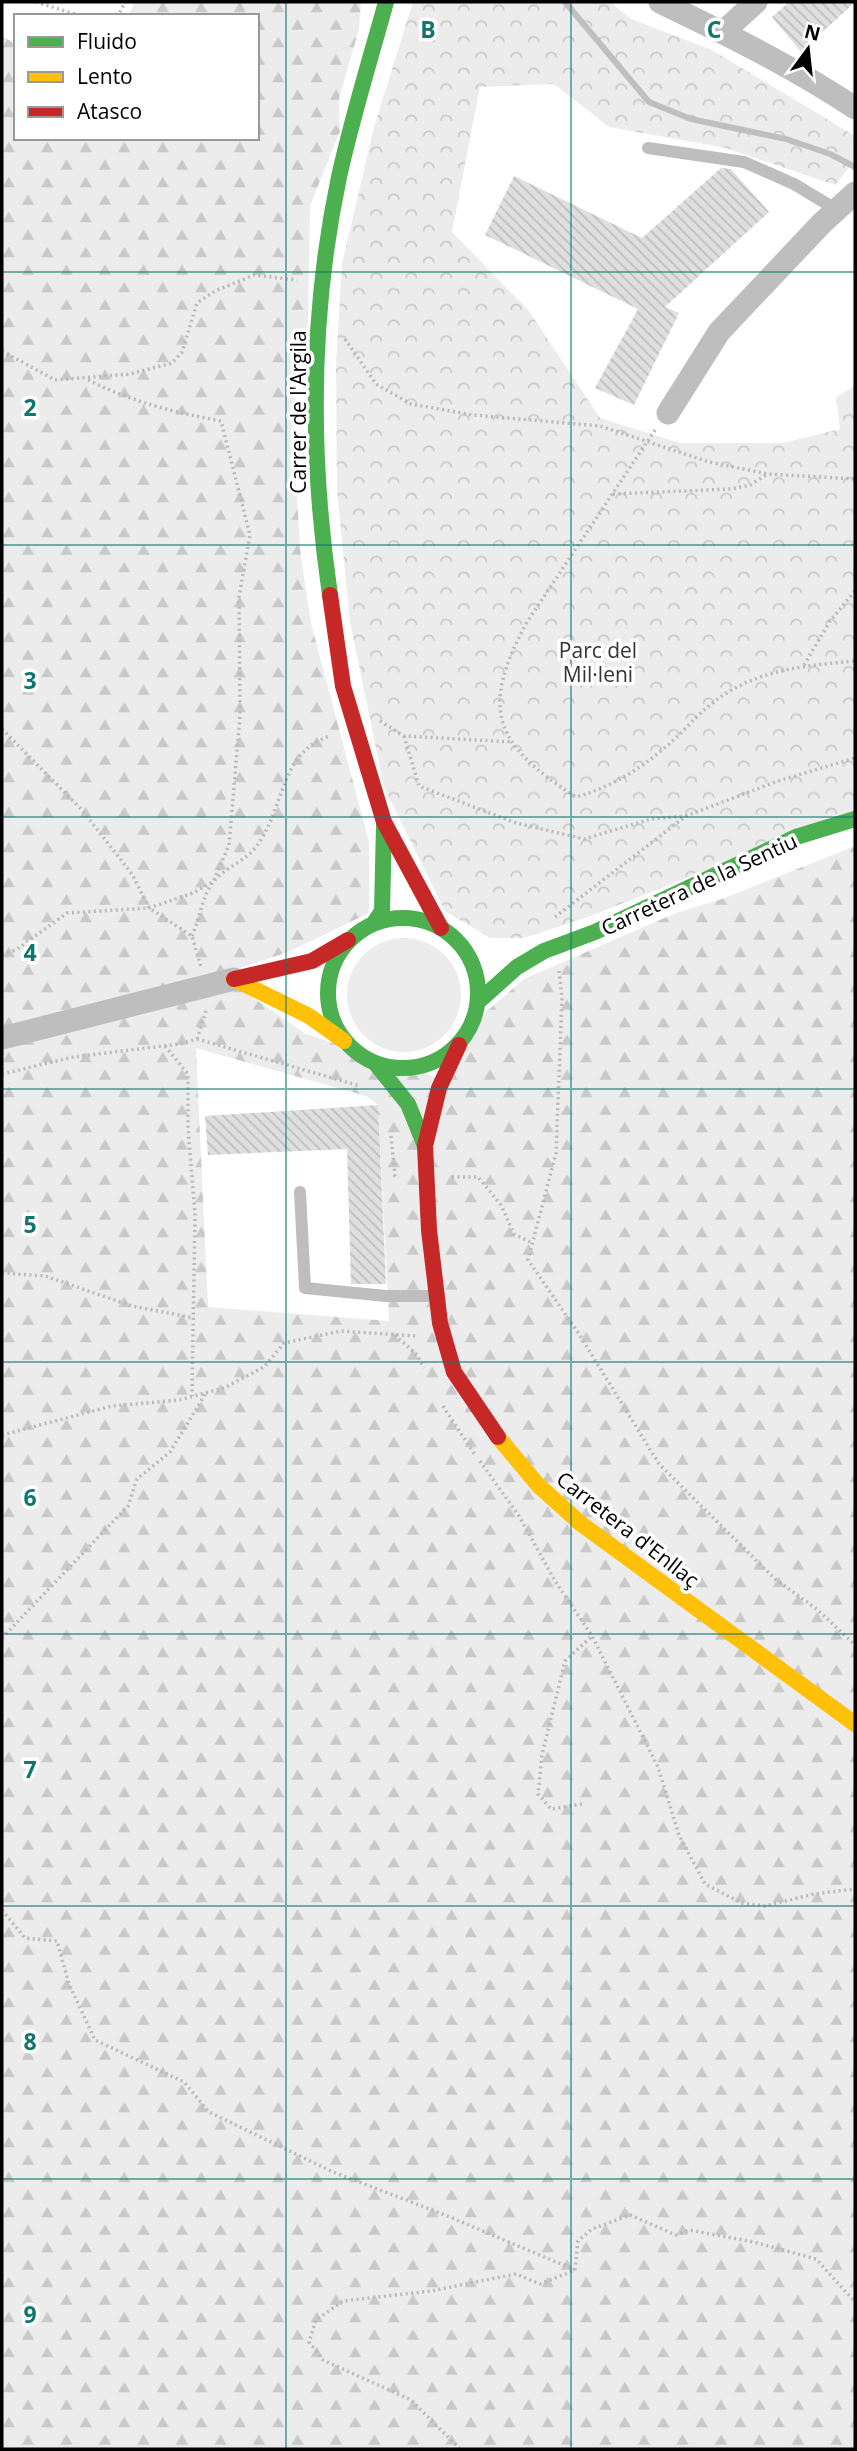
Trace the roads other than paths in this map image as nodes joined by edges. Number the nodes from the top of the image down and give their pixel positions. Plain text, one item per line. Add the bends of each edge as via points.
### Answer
1 (386, 2) edge
2 (660, 2) edge
3 (756, 2) edge
4 (723, 32) junction
5 (855, 108) edge
6 (648, 148) dead end
7 (855, 193) edge
8 (837, 210) junction
9 (668, 413) road end
10 (855, 819) edge
11 (384, 822) junction
12 (374, 923) junction
13 (441, 928) junction
14 (353, 937) junction
15 (458, 941) junction
16 (550, 950) junction
17 (487, 952) dead end
18 (510, 952) dead end
19 (234, 979) junction
20 (479, 1002) junction
21 (2, 1038) edge
22 (345, 1042) junction
23 (459, 1045) junction
24 (376, 1064) junction
25 (425, 1146) junction
26 (300, 1192) dead end
27 (437, 1296) junction
28 (855, 1724) edge

1 - 11 street, Carrer de l'Argila via 339,178 321,304 315,395 319,522 343,686
2 - 4 street
3 - 4 street
4 - 5 street
6 - 8 lane via 744,162
7 - 8 street
8 - 9 street via 719,332
10 - 16 street, Carretera de la Sentiu via 796,837
11 - 12 street, Carrer de l'Argila via 382,911
11 - 13 street, Carrer de l'Argila
12 - 13 street via 408,919
12 - 14 street
13 - 15 street
14 - 19 street via 312,961
14 - 22 street via 329,976 333,1022
15 - 17 street
15 - 20 street via 471,959
16 - 18 street, Carretera de la Sentiu
16 - 20 street, Carretera de la Sentiu via 517,967
19 - 21 street
19 - 22 street via 309,1016
20 - 23 street
22 - 24 street
23 - 24 street via 442,1059 421,1067 398,1069
23 - 25 street, Carretera d'Enllaç via 439,1088
24 - 25 street, Carretera d'Enllaç via 408,1104
25 - 27 street, Carretera d'Enllaç
26 - 27 lane via 305,1288
27 - 28 street, Carretera d'Enllaç via 454,1372 502,1443 538,1485 580,1523

